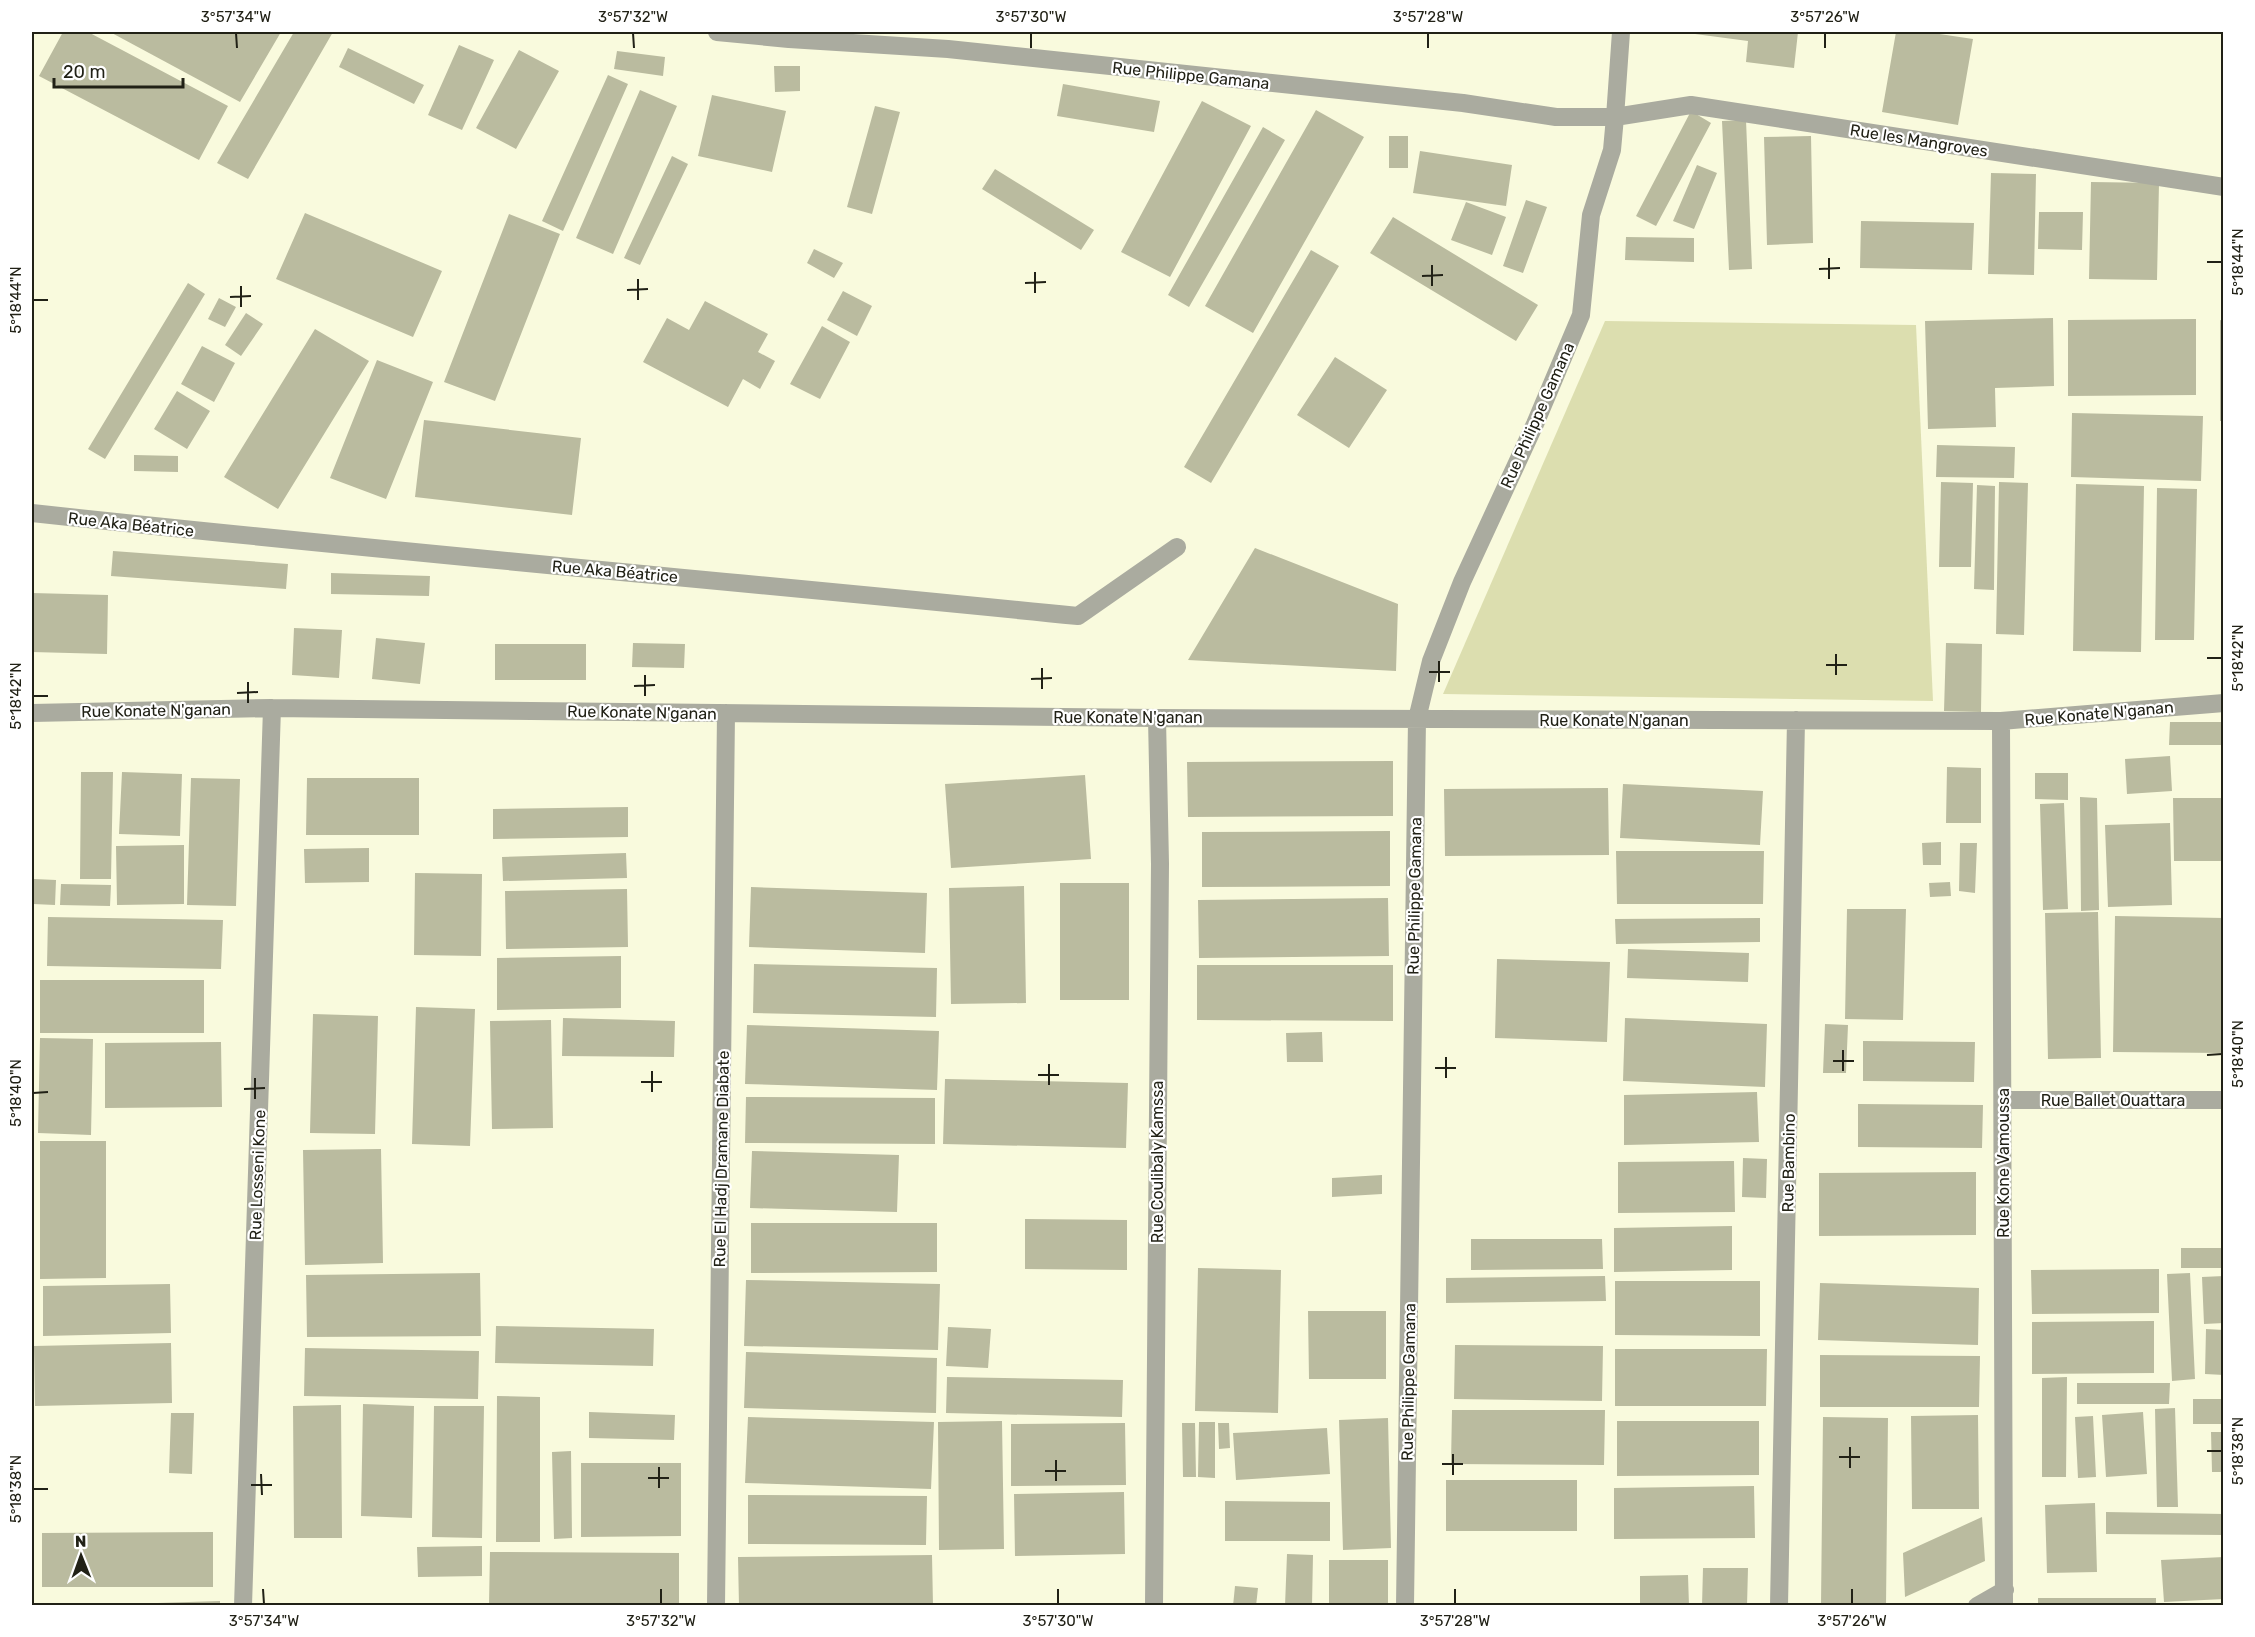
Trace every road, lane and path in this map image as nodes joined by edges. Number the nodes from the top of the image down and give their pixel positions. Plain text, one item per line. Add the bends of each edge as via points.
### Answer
1 (717, 32) edge
2 (1621, 32) edge
3 (1615, 117) junction
4 (2223, 187) edge
5 (32, 513) edge
6 (1177, 547) dead end
7 (2223, 703) edge
8 (272, 708) junction
9 (32, 712) edge
10 (726, 713) junction
11 (1156, 718) junction
12 (1417, 719) junction
13 (1796, 720) junction
14 (2001, 721) junction
15 (2003, 1100) junction
16 (2223, 1100) edge
17 (2005, 1598) edge
18 (243, 1605) edge
19 (716, 1605) edge
20 (1154, 1605) edge
21 (1405, 1605) edge
22 (1779, 1605) edge
23 (1977, 1605) edge

1 - 3 street, Rue Philippe Gamana via 948,49 1463,103 1556,117
2 - 3 street
3 - 4 street, Rue les Mangroves via 1691,105
3 - 12 street, Rue Philippe Gamana via 1612,150 1591,215 1581,315 1462,582 1431,661
5 - 6 street, Rue Aka Béatrice via 1078,616
7 - 14 street, Rue Konate N'ganan
8 - 9 street, Rue Konate N'ganan
8 - 10 street, Rue Konate N'ganan
8 - 18 street, Rue Losseni Kone
10 - 11 street, Rue Konate N'ganan
10 - 19 street, Rue El Hadj Dramane Diabate
11 - 12 street, Rue Konate N'ganan
11 - 20 street, Rue Coulibaly Kamssa via 1160,864
12 - 13 street, Rue Konate N'ganan
12 - 21 street, Rue Philippe Gamana
13 - 14 street, Rue Konate N'ganan
13 - 22 street, Rue Bambino
14 - 15 street, Rue Kone Vamoussa
15 - 16 street, Rue Ballet Ouattara
15 - 17 street, Rue Kone Vamoussa
17 - 23 street

